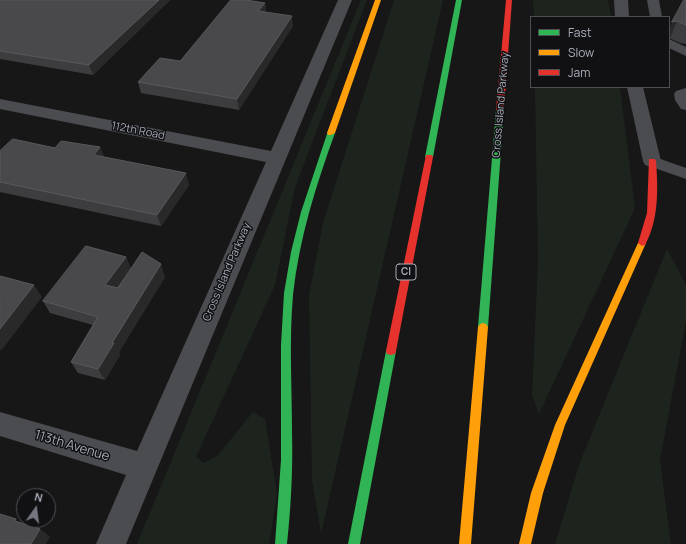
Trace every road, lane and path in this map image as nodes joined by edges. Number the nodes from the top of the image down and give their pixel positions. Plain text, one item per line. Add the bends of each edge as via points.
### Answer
1 (341, 0) edge
2 (378, 0) edge
3 (458, 0) edge
4 (509, 0) edge
5 (621, 0) edge
6 (653, 0) edge
7 (622, 16) edge
8 (656, 16) edge
9 (670, 44) edge
10 (670, 50) edge
11 (686, 52) edge
12 (635, 88) edge
13 (686, 92) edge
14 (0, 104) edge
15 (686, 106) edge
16 (276, 158) junction
17 (652, 161) junction
18 (686, 174) edge
19 (0, 424) edge
20 (144, 467) junction
21 (111, 544) edge
22 (281, 544) edge
23 (354, 544) edge
24 (465, 544) edge
25 (525, 544) edge

1 - 16 street, Cross Island Parkway
2 - 22 highway via 307,201 293,264 287,325 287,474
3 - 23 highway, CI
4 - 24 highway, Cross Island Parkway
5 - 7 street
6 - 8 lane
9 - 11 lane
10 - 11 lane
12 - 17 street
13 - 15 lane via 682,94 682,100
14 - 16 street, 112th Road
16 - 20 street, Cross Island Parkway
17 - 18 lane
17 - 25 highway via 654,192 646,235 560,425 537,493
19 - 20 street, 113th Avenue
20 - 21 street, Cross Island Parkway

